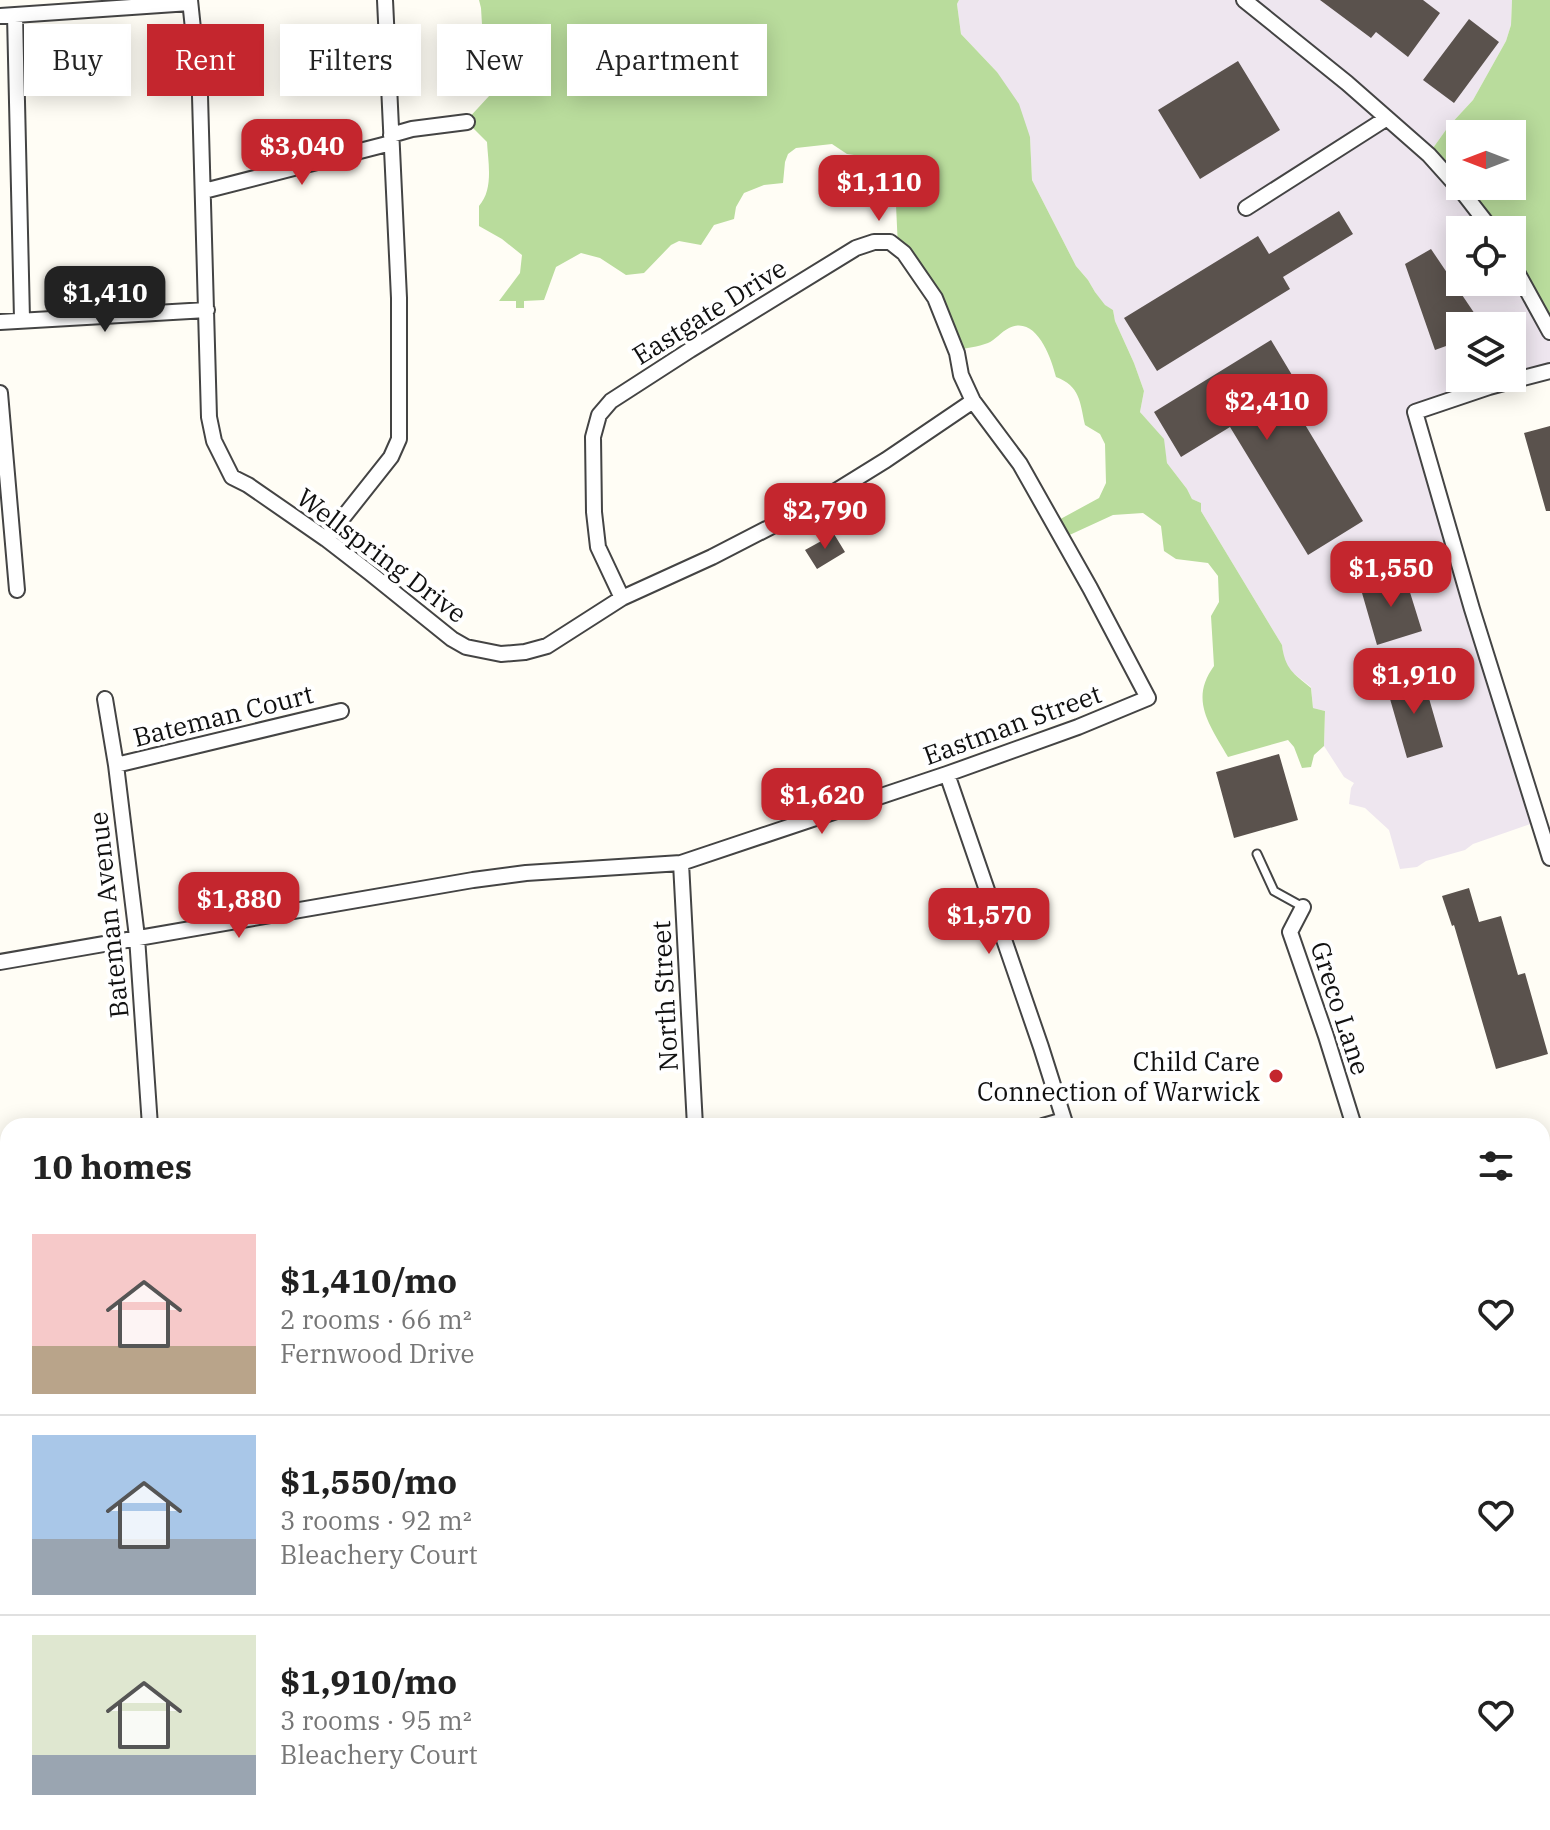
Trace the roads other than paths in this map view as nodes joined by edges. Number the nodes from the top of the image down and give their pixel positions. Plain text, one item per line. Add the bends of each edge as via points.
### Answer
1 (385, 0) edge
2 (1244, 0) edge
3 (190, 1) edge
4 (7, 15) edge
5 (1387, 118) junction
6 (467, 122) dead end
7 (391, 139) junction
8 (204, 191) junction
9 (1246, 208) dead end
10 (1481, 216) edge
11 (1526, 288) edge
12 (207, 310) junction
13 (22, 319) junction
14 (0, 322) edge
15 (1550, 332) edge
16 (1550, 371) edge
17 (0, 393) edge
18 (973, 401) junction
19 (326, 539) junction
20 (17, 590) dead end
21 (622, 598) junction
22 (1148, 698) joint
23 (105, 699) dead end
24 (341, 711) dead end
25 (116, 765) junction
26 (947, 774) junction
27 (1257, 854) dead end
28 (1550, 858) edge
29 (681, 863) junction
30 (1303, 907) joint
31 (137, 937) junction
32 (0, 962) edge
33 (149, 1118) edge
34 (695, 1118) edge
35 (1063, 1118) edge
36 (1352, 1118) edge

1 - 7 street
2 - 5 street
3 - 4 street
3 - 8 street, Wellspring Drive
4 - 13 street
5 - 9 street
5 - 10 street via 1429,155
6 - 7 street via 412,129
7 - 8 street
7 - 19 street via 399,439 391,457
8 - 12 street, Wellspring Drive
11 - 15 street
12 - 13 street
12 - 19 street, Wellspring Drive via 209,417 232,477
13 - 14 street
16 - 28 street via 1415,412
17 - 20 street
18 - 21 street, Wellspring Drive via 815,504
18 - 21 street, Eastgate Drive via 935,298 904,253 890,242 856,248 624,392 599,415 593,437 598,547
18 - 22 street, Eastgate Drive via 1020,464
19 - 21 street, Wellspring Drive via 452,639 482,651 501,654 547,646
22 - 26 street, Eastman Street
23 - 25 street, Bateman Avenue
24 - 25 street, Bateman Court
25 - 31 street, Bateman Avenue
26 - 29 street, Eastman Street
26 - 35 street
27 - 30 lane via 1274,891
29 - 31 street, Eastman Street via 473,880
29 - 34 street, North Street
30 - 36 street, Greco Lane via 1290,932
31 - 32 street, Eastman Street
31 - 33 street, Bateman Avenue

